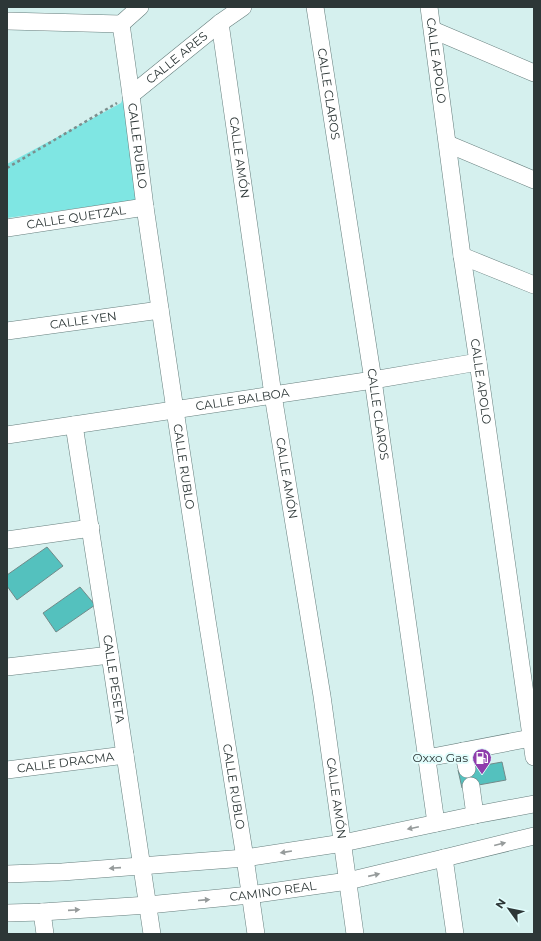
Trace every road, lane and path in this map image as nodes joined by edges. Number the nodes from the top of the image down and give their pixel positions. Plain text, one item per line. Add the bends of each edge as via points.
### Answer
1 (140, 7) edge
2 (243, 7) edge
3 (315, 7) edge
4 (429, 7) edge
5 (7, 21) edge
6 (220, 23) junction
7 (121, 24) junction
8 (432, 30) junction
9 (534, 73) edge
10 (131, 95) junction
11 (448, 144) junction
12 (7, 168) edge
13 (534, 180) edge
14 (145, 207) junction
15 (7, 228) edge
16 (462, 256) junction
17 (534, 285) edge
18 (160, 310) junction
19 (7, 331) edge
20 (478, 362) junction
21 (373, 380) junction
22 (273, 395) junction
23 (175, 410) junction
24 (74, 425) junction
25 (7, 435) edge
26 (90, 528) junction
27 (7, 540) edge
28 (110, 655) junction
29 (7, 668) edge
30 (529, 687) edge
31 (531, 738) junction
32 (463, 751) junction
33 (125, 755) junction
34 (534, 756) edge
35 (427, 758) junction
36 (467, 769) dead end
37 (7, 770) edge
38 (471, 786) dead end
39 (534, 804) edge
40 (475, 815) junction
41 (436, 823) junction
42 (534, 836) edge
43 (343, 843) junction
44 (245, 858) junction
45 (444, 858) junction
46 (142, 867) junction
47 (7, 874) edge
48 (348, 881) junction
49 (250, 895) junction
50 (148, 905) junction
51 (42, 912) junction
52 (7, 913) edge
53 (45, 934) edge
54 (152, 934) edge
55 (256, 934) edge
56 (355, 934) edge
57 (455, 934) edge

1 - 7 street
2 - 6 street, CALLE ARES
3 - 21 street, CALLE CLAROS
4 - 8 street, CALLE APOLO
5 - 7 street
6 - 10 street, CALLE ARES
6 - 22 street, CALLE AMÓN
7 - 10 street, CALLE RUBLO
8 - 9 street
8 - 11 street, CALLE APOLO
10 - 12 path
10 - 14 street, CALLE RUBLO
11 - 13 street
11 - 16 street, CALLE APOLO
14 - 15 street, CALLE QUETZAL
14 - 18 street, CALLE RUBLO
16 - 17 street
16 - 20 street, CALLE APOLO
18 - 19 street, CALLE YEN
18 - 23 street, CALLE RUBLO
20 - 21 street, CALLE BALBOA
20 - 30 street, CALLE APOLO
21 - 22 street, CALLE BALBOA
21 - 35 street, CALLE CLAROS
22 - 23 street, CALLE BALBOA
22 - 43 street, CALLE AMÓN via 321,688
23 - 24 street, CALLE BALBOA
23 - 44 street, CALLE RUBLO
24 - 25 street, CALLE BALBOA
24 - 26 street, CALLE PESETA
26 - 27 street
26 - 28 street, CALLE PESETA
28 - 29 street
28 - 33 street, CALLE PESETA
30 - 31 street, CALLE APOLO
31 - 32 street
31 - 34 street, CALLE APOLO
32 - 35 street
32 - 36 street
33 - 37 street, CALLE DRACMA
33 - 46 street, CALLE PESETA
35 - 41 street, CALLE CLAROS
38 - 40 street
39 - 40 street
40 - 41 street
41 -> 43 street
45 -> 42 street, CAMINO REAL
43 -> 44 street
43 - 48 street, CALLE AMÓN
44 - 46 street
44 - 49 street, CALLE RUBLO
48 -> 45 street, CAMINO REAL
45 - 57 street
46 -> 47 street
46 - 50 street, CALLE PESETA
48 - 49 street, CAMINO REAL
48 - 56 street, CALLE AMÓN
50 -> 49 street, CAMINO REAL
49 - 55 street, CALLE RUBLO
51 -> 50 street, CAMINO REAL
50 - 54 street, CALLE PESETA
51 - 52 street, CAMINO REAL
51 - 53 street

